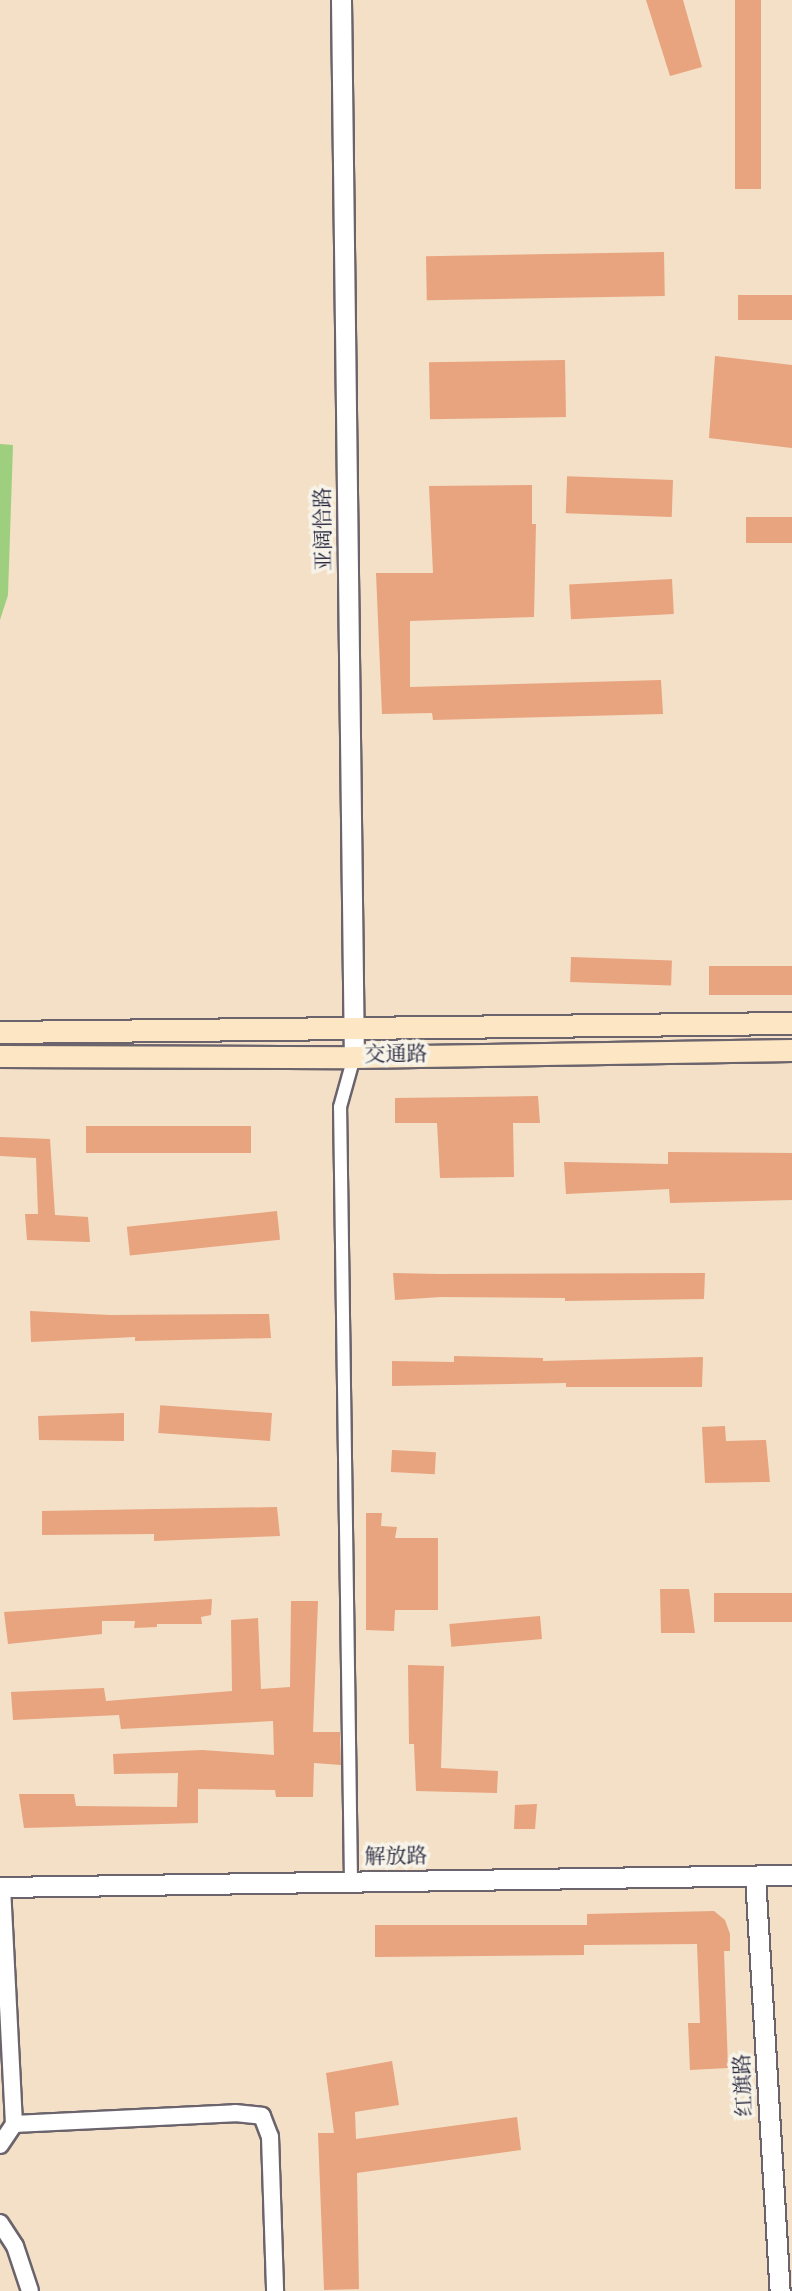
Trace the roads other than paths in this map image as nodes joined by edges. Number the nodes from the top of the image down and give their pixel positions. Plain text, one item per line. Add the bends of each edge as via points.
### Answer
1 (341, 0) edge
2 (792, 1023) edge
3 (354, 1029) junction
4 (0, 1032) edge
5 (792, 1051) edge
6 (0, 1056) edge
7 (354, 1057) junction
8 (792, 1875) edge
9 (755, 1876) junction
10 (351, 1881) junction
11 (1, 1887) edge
12 (15, 2124) junction
13 (0, 2145) edge
14 (0, 2223) edge
15 (30, 2291) edge
16 (275, 2291) edge
17 (780, 2291) edge

1 - 3 street, 亚阔恰路
2 - 3 main road
3 - 4 main road
3 - 7 street, 亚阔恰路
5 - 7 main road, 交通路
6 - 7 main road, 交通路
7 - 10 street via 340,1107
8 - 9 street, 解放路
9 - 10 street, 解放路
9 - 17 street, 红旗路
10 - 11 street, 解放路
11 - 12 street
12 - 13 street
12 - 16 street via 235,2113 262,2116 270,2137
14 - 15 street via 16,2246

